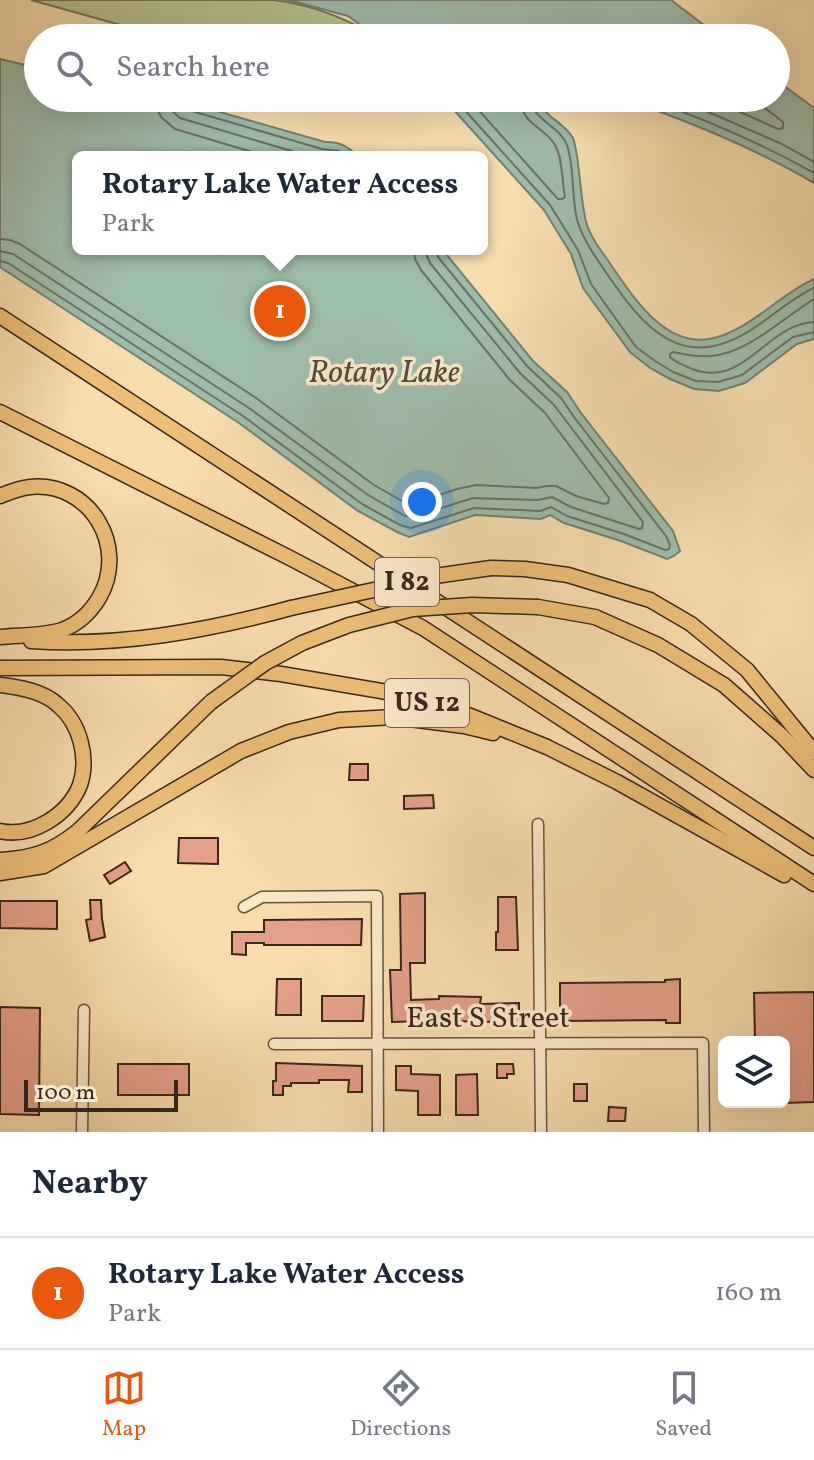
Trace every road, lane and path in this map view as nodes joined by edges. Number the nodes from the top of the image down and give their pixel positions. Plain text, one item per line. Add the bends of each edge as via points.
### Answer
1 (0, 316) edge
2 (0, 412) edge
3 (0, 496) edge
4 (0, 638) edge
5 (0, 668) edge
6 (0, 685) edge
7 (547, 747) junction
8 (814, 752) edge
9 (814, 770) edge
10 (538, 824) dead end
11 (0, 831) edge
12 (814, 848) edge
13 (0, 860) edge
14 (0, 873) edge
15 (814, 887) edge
16 (244, 907) dead end
17 (84, 1010) dead end
18 (377, 1043) junction
19 (541, 1043) junction
20 (274, 1044) dead end
21 (82, 1132) edge
22 (378, 1132) edge
23 (541, 1132) edge
24 (704, 1132) edge

1 - 12 highway, I 82
2 - 15 highway, I 82 via 423,628
3 - 4 highway via 30,487 69,495 98,521 110,559 104,589 88,615 62,630
4 - 8 highway, bridge via 60,643 180,633 491,568 568,575 650,600 691,624 747,670
5 - 7 highway, US 12 via 221,667 281,674 393,693 468,715
6 - 11 highway via 57,703 76,728 83,759 79,786 61,812 36,828
7 - 14 highway via 464,726 394,717 339,720 241,751 44,866
7 - 15 highway, US 12
9 - 13 highway, bridge via 724,685 658,645 595,617 538,607 413,609 349,625 265,663 211,702 64,843 33,857
10 - 19 street
16 - 18 street via 262,897 377,896
17 - 21 street
18 - 19 street, East S Street
18 - 20 street, East S Street
18 - 22 street
19 - 23 street
19 - 24 street, East S Street via 703,1043

